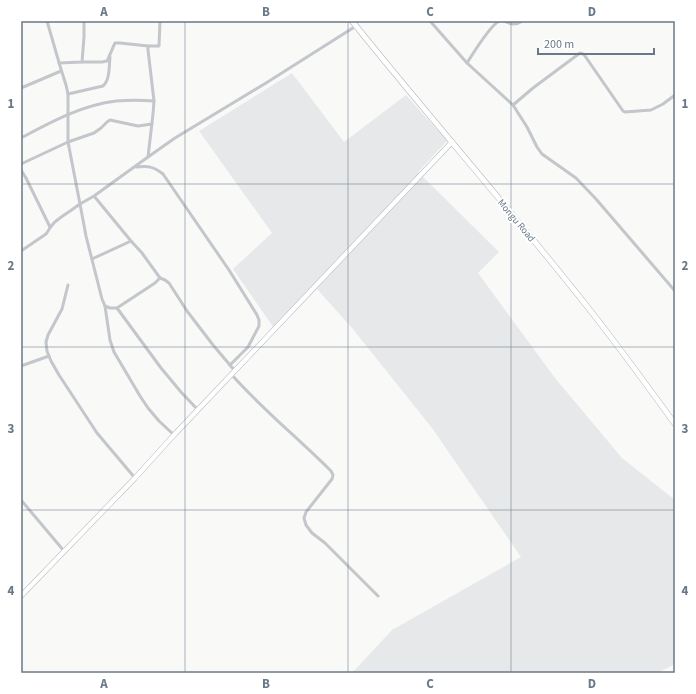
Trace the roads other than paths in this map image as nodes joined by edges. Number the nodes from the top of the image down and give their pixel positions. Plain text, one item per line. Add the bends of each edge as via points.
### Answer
1 (47, 21) edge
2 (84, 21) edge
3 (160, 21) edge
4 (352, 21) edge
5 (430, 21) edge
6 (499, 21) edge
7 (504, 21) edge
8 (522, 21) edge
9 (356, 26) junction
10 (148, 46) junction
11 (110, 56) junction
12 (82, 62) junction
13 (59, 63) junction
14 (467, 63) junction
15 (61, 71) junction
16 (21, 88) edge
17 (68, 94) junction
18 (675, 94) edge
19 (154, 101) junction
20 (513, 105) junction
21 (68, 114) junction
22 (152, 124) junction
23 (21, 138) edge
24 (68, 142) junction
25 (452, 142) junction
26 (148, 157) junction
27 (21, 164) edge
28 (134, 167) junction
29 (21, 170) edge
30 (94, 196) junction
31 (80, 204) junction
32 (50, 227) junction
33 (131, 241) junction
34 (21, 252) edge
35 (92, 259) junction
36 (160, 278) junction
37 (68, 285) dead end
38 (675, 292) edge
39 (105, 306) junction
40 (117, 308) junction
41 (49, 356) junction
42 (230, 365) junction
43 (21, 366) edge
44 (233, 373) junction
45 (198, 410) junction
46 (675, 424) edge
47 (174, 435) junction
48 (135, 478) junction
49 (21, 500) edge
50 (64, 551) junction
51 (21, 596) edge
52 (378, 596) dead end

1 - 13 street
2 - 12 street
3 - 10 street via 159,46
4 - 9 main road, Mongu Road
5 - 14 street
6 - 14 street
7 - 8 street via 511,24
9 - 25 main road, Mongu Road
9 - 26 street
10 - 11 street via 115,43
10 - 19 street
11 - 12 street via 107,61
11 - 17 street via 106,84
12 - 13 street
13 - 15 street
14 - 20 street
15 - 16 street
15 - 17 street
17 - 21 street
18 - 20 street via 651,110 625,112 585,56 580,53
19 - 21 street via 116,101
19 - 22 street
20 - 38 street via 542,154 576,178 596,198
21 - 23 street
21 - 24 street
22 - 24 street via 138,126 110,120 98,131
22 - 26 street
24 - 27 street
24 - 31 street
25 - 44 street
25 - 46 main road, Mongu Road via 586,305
26 - 28 street
28 - 30 street
28 - 42 street via 148,166 163,174 257,314 259,326 248,347
29 - 32 street
30 - 31 street
30 - 33 street
31 - 32 street
31 - 35 street
32 - 34 street via 46,234
33 - 35 street
33 - 36 street
35 - 39 street
36 - 40 street
36 - 42 street via 169,283 187,311
37 - 41 street via 62,309 46,342
39 - 40 street
39 - 47 street via 114,352 148,408
40 - 45 street via 161,368
41 - 43 street
41 - 48 street via 97,433
42 - 44 street
44 - 45 street
44 - 52 street via 240,385 331,471 332,479 306,512 306,525
45 - 47 street
47 - 48 street
48 - 50 street
49 - 50 street
50 - 51 street

